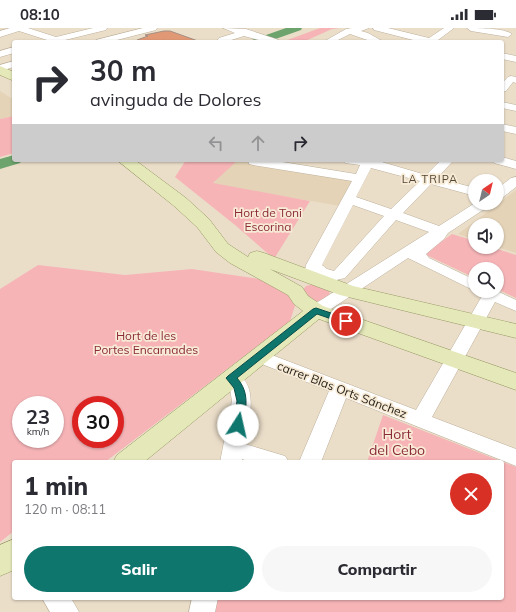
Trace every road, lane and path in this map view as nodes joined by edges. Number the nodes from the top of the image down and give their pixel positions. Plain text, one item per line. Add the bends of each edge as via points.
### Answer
1 (19, 28) edge
2 (102, 28) edge
3 (150, 28) edge
4 (229, 28) edge
5 (260, 28) edge
6 (365, 28) edge
7 (377, 28) edge
8 (450, 28) edge
9 (470, 28) edge
10 (483, 29) edge
11 (349, 31) junction
12 (0, 33) edge
13 (244, 34) junction
14 (507, 36) edge
15 (56, 40) edge
16 (62, 40) edge
17 (106, 40) edge
18 (222, 40) edge
19 (268, 40) edge
20 (330, 40) edge
21 (376, 40) edge
22 (426, 40) edge
23 (432, 40) edge
24 (516, 42) edge
25 (12, 51) edge
26 (0, 54) edge
27 (504, 56) edge
28 (516, 59) edge
29 (12, 65) edge
30 (0, 69) edge
31 (0, 76) edge
32 (12, 76) edge
33 (516, 80) edge
34 (12, 81) edge
35 (504, 87) edge
36 (504, 105) edge
37 (516, 108) edge
38 (504, 128) edge
39 (516, 131) edge
40 (128, 162) edge
41 (140, 162) edge
42 (259, 162) edge
43 (368, 162) edge
44 (446, 162) edge
45 (504, 162) edge
46 (516, 165) edge
47 (156, 178) junction
48 (359, 178) junction
49 (428, 179) junction
50 (516, 181) edge
51 (468, 190) edge
52 (504, 190) edge
53 (349, 199) junction
54 (473, 210) edge
55 (393, 215) junction
56 (440, 232) junction
57 (407, 252) junction
58 (424, 261) junction
59 (316, 273) junction
60 (468, 282) edge
61 (295, 291) junction
62 (347, 291) junction
63 (482, 298) edge
64 (500, 298) edge
65 (516, 306) edge
66 (316, 311) junction
67 (475, 322) junction
68 (516, 331) edge
69 (258, 356) junction
70 (454, 360) junction
71 (231, 378) junction
72 (516, 382) edge
73 (340, 388) junction
74 (420, 420) junction
75 (233, 456) edge
76 (516, 458) edge
77 (128, 460) edge
78 (263, 460) edge
79 (311, 460) edge
80 (12, 554) edge
81 (0, 563) edge
82 (57, 600) edge
83 (205, 600) edge
84 (66, 612) edge
85 (202, 612) edge

1 - 12 street
1 - 15 street
2 - 16 street
3 - 17 street
4 - 13 street
5 - 13 street
6 - 11 street
7 - 22 street
8 - 23 street
9 - 10 street
10 - 14 street
11 - 20 street
11 - 21 street
13 - 18 street
13 - 19 street
14 - 24 street
25 - 26 street
27 - 28 street
29 - 30 street
30 - 32 main road
31 - 34 main road
33 - 35 street via 511,79
36 - 37 street
38 - 39 street
40 - 47 main road
41 - 47 main road
42 - 48 street
43 - 48 street
43 - 49 street
44 - 49 street
45 - 46 street
47 - 59 main road via 203,207 245,250 266,261
47 - 61 main road via 202,223 222,248
48 - 53 street
49 - 51 street
49 - 55 street
50 - 52 street
53 - 55 street
53 - 59 street
54 - 56 street
55 - 56 street
55 - 59 street via 339,275 336,277 318,271
56 - 57 street
56 - 58 street via 439,236 419,251 418,255
57 - 58 street
57 - 62 street
58 - 60 street
59 - 61 main road
59 - 62 main road
61 - 66 main road via 301,300
62 - 66 street
62 - 67 main road
63 - 67 street
64 - 65 street
66 - 69 main road
66 - 70 main road
67 - 68 main road
67 - 70 street
69 - 71 main road
69 - 73 street, carrer Blas Orts Sánchez
70 - 72 main road
70 - 74 street
71 - 75 street via 239,387 242,401
71 - 77 main road
73 - 74 street, carrer Blas Orts Sánchez
73 - 79 street
74 - 76 street, carrer Blas Orts Sánchez
75 - 78 street
80 - 81 main road
82 - 84 street
83 - 85 street

